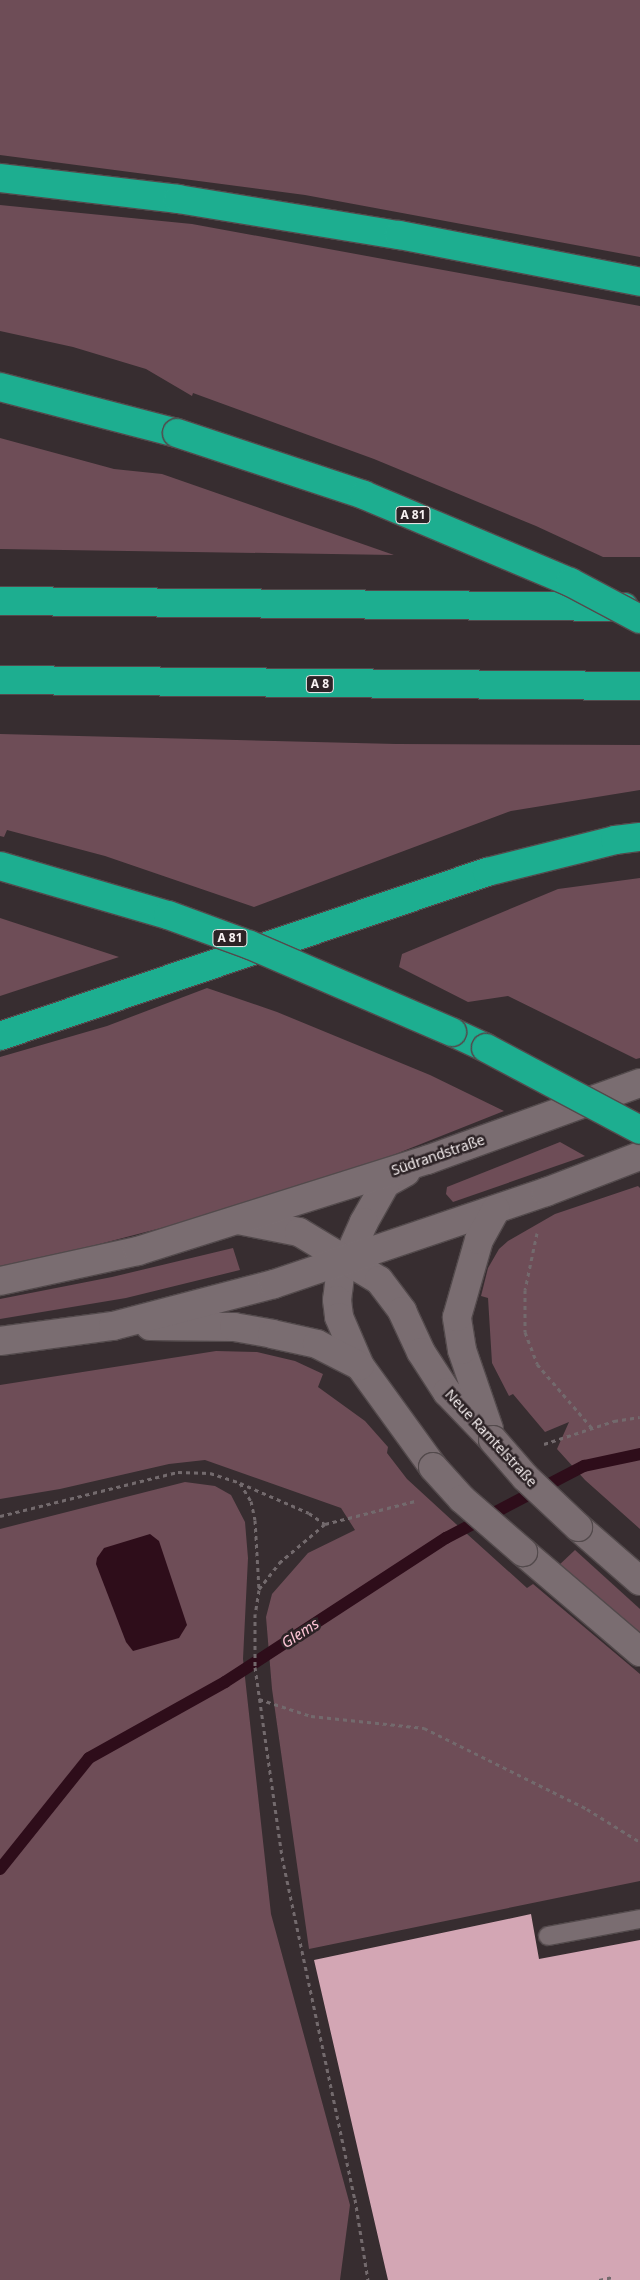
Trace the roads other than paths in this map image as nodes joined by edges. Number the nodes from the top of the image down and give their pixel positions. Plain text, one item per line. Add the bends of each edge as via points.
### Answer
1 (0, 178) edge
2 (640, 282) edge
3 (0, 387) edge
4 (0, 601) edge
5 (640, 607) edge
6 (640, 619) edge
7 (0, 680) edge
8 (640, 686) edge
9 (640, 837) edge
10 (0, 866) edge
11 (0, 1036) edge
12 (640, 1083) edge
13 (640, 1130) edge
14 (640, 1156) edge
15 (428, 1160) junction
16 (496, 1209) junction
17 (234, 1220) junction
18 (347, 1260) junction
19 (0, 1281) edge
20 (113, 1326) junction
21 (0, 1341) edge
22 (360, 1366) junction
23 (493, 1440) junction
24 (640, 1581) edge
25 (640, 1652) edge
26 (640, 1919) edge
27 (548, 1936) dead end

1 - 2 highway via 178,198 399,235
3 - 6 highway, A 81, bridge via 177,434 364,495 570,582
4 - 5 highway
7 - 8 highway, A 8
9 - 11 highway via 615,840 478,875
10 - 13 highway, A 81, bridge via 168,915 241,942 486,1048
12 - 15 main road, Südrandstraße
14 - 16 main road
15 - 17 main road, Südrandstraße
15 - 18 main road via 386,1183
16 - 18 main road
16 - 23 main road via 479,1240 457,1317 462,1350
17 - 18 main road, Neue Ramtelstraße via 299,1232
17 - 19 main road, Südrandstraße via 138,1251
18 - 20 main road via 274,1284
18 - 22 main road via 340,1276 339,1317
18 - 23 main road, Neue Ramtelstraße via 379,1280 402,1311 421,1352 448,1392
20 - 21 main road
20 - 22 main road via 234,1327 317,1344
22 - 25 main road, bridge via 433,1467 462,1499
23 - 24 main road, Neue Ramtelstraße, bridge via 525,1477
26 - 27 lane

